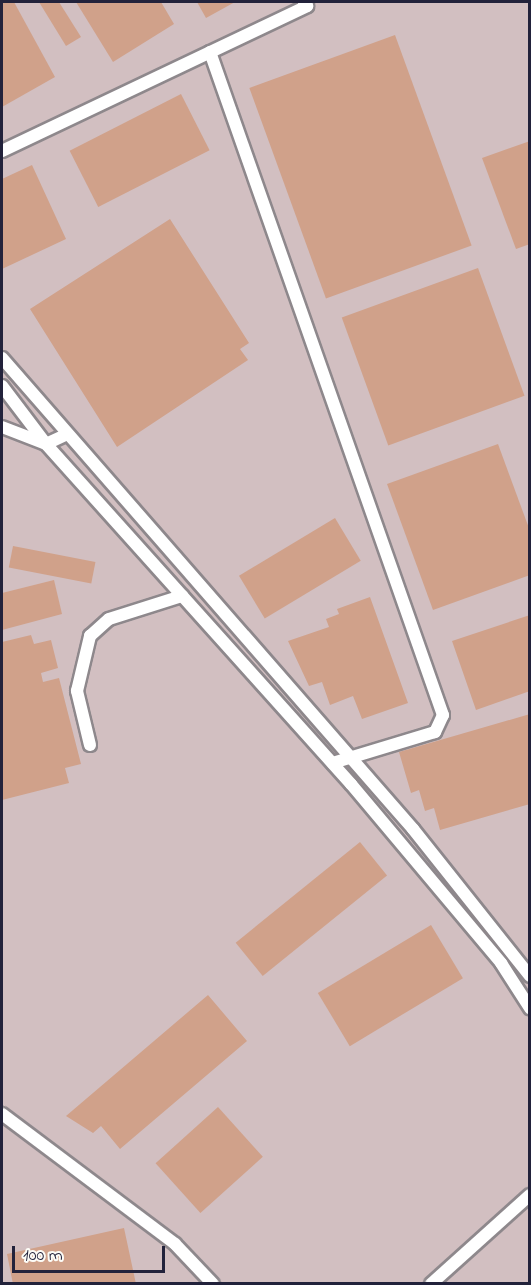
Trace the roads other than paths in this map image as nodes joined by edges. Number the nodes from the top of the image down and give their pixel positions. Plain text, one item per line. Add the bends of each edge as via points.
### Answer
1 (310, 3) edge
2 (210, 52) junction
3 (2, 151) edge
4 (2, 358) edge
5 (2, 386) edge
6 (2, 427) edge
7 (65, 435) junction
8 (46, 444) junction
9 (182, 596) junction
10 (90, 745) dead end
11 (350, 756) junction
12 (333, 764) junction
13 (530, 976) edge
14 (530, 1008) edge
15 (2, 1114) edge
16 (530, 1195) edge
17 (213, 1284) edge
18 (431, 1284) edge

1 - 2 street
2 - 3 street
2 - 11 street via 443,715 435,732
4 - 7 street
5 - 8 street
6 - 8 street
7 - 8 street
7 - 11 street
8 - 9 street
9 - 10 street via 109,619 90,636 77,691
9 - 12 street
11 - 12 street
11 - 13 street
12 - 14 street via 501,963
15 - 17 street via 176,1244
16 - 18 street

